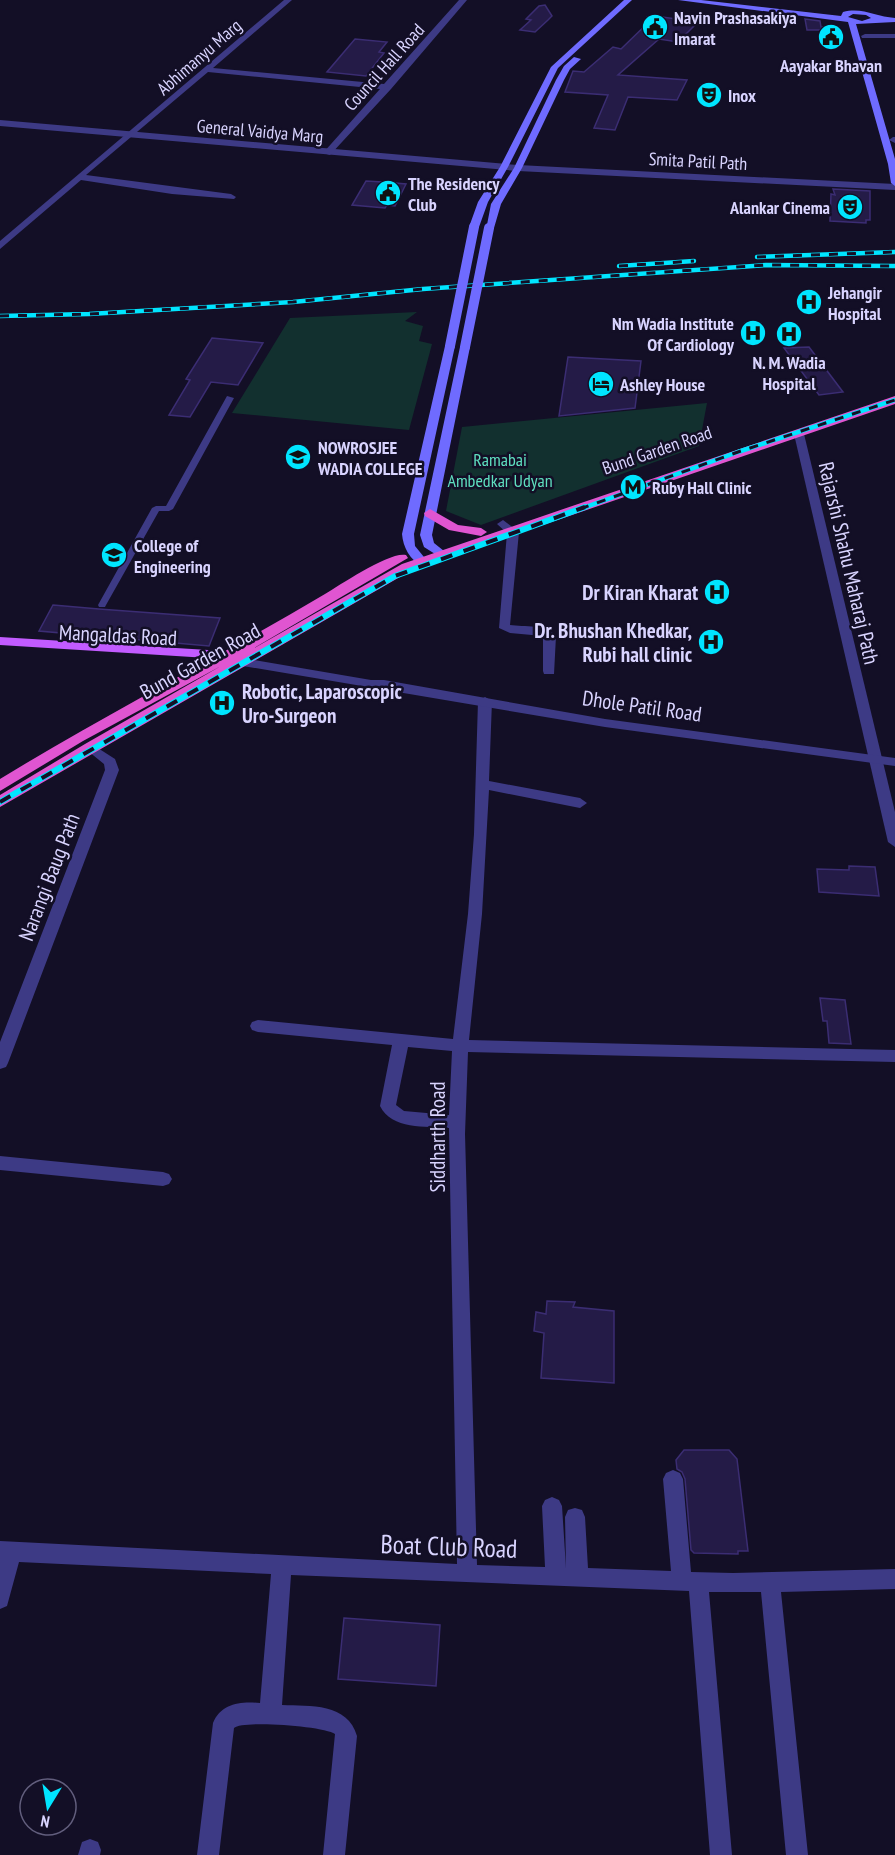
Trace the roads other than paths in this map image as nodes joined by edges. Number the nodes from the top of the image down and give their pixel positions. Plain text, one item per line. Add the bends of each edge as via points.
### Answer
1 (288, 0) edge
2 (463, 0) edge
3 (628, 0) edge
4 (682, 0) edge
5 (711, 0) edge
6 (639, 2) dead end
7 (862, 12) junction
8 (849, 17) junction
9 (877, 19) junction
10 (895, 20) edge
11 (862, 23) junction
12 (865, 36) junction
13 (895, 36) edge
14 (208, 69) junction
15 (387, 87) junction
16 (0, 123) edge
17 (129, 136) junction
18 (894, 141) edge
19 (327, 153) junction
20 (504, 167) junction
21 (518, 168) junction
22 (80, 177) junction
23 (894, 179) edge
24 (231, 196) dead end
25 (0, 246) edge
26 (895, 390) edge
27 (230, 398) dead end
28 (895, 400) edge
29 (799, 434) junction
30 (430, 513) junction
31 (508, 528) junction
32 (481, 532) junction
33 (437, 551) junction
34 (418, 558) junction
35 (102, 605) dead end
36 (0, 641) edge
37 (0, 649) edge
38 (237, 659) junction
39 (549, 671) dead end
40 (384, 684) joint
41 (485, 701) junction
42 (90, 747) junction
43 (875, 760) junction
44 (895, 762) edge
45 (482, 784) junction
46 (0, 786) edge
47 (0, 802) edge
48 (580, 803) dead end
49 (895, 842) edge
50 (258, 1026) dead end
51 (401, 1040) junction
52 (460, 1046) junction
53 (895, 1056) edge
54 (0, 1063) edge
55 (458, 1122) junction
56 (0, 1163) edge
57 (163, 1179) dead end
58 (673, 1479) dead end
59 (552, 1506) dead end
60 (575, 1517) dead end
61 (6, 1551) edge
62 (282, 1565) junction
63 (467, 1574) junction
64 (556, 1577) junction
65 (578, 1578) junction
66 (895, 1579) edge
67 (690, 1581) junction
68 (770, 1582) junction
69 (0, 1599) edge
70 (270, 1715) junction
71 (208, 1855) edge
72 (334, 1855) edge
73 (721, 1855) edge
74 (797, 1855) edge

1 - 14 street, Abhimanyu Marg
2 - 15 street, Council Hall Road
3 - 20 main road via 555,67
4 - 8 main road
5 - 8 main road
6 - 21 main road via 567,68
7 - 8 main road
7 - 8 main road via 860,2
7 - 9 main road
8 - 11 main road
8 - 23 main road
9 - 10 main road
9 - 11 main road
11 - 12 main road
12 - 13 street
12 - 18 main road
14 - 15 street
14 - 17 street, Abhimanyu Marg
15 - 19 street, Council Hall Road
16 - 17 street, General Vaidya Marg
17 - 19 street, General Vaidya Marg
17 - 22 street, Abhimanyu Marg
19 - 20 street, General Vaidya Marg
20 - 21 street, General Vaidya Marg
20 - 34 main road, bridge via 483,202 474,227 408,534 409,546
21 - 23 street, Smita Patil Path via 876,187
21 - 30 main road, bridge via 496,204 489,228
22 - 24 street
22 - 25 street, Abhimanyu Marg
26 - 31 highway, Bund Garden Road
27 - 35 street via 169,509 156,508
28 - 29 highway, Bund Garden Road
29 - 31 highway, Bund Garden Road
29 - 43 street, Rajarshi Shahu Maharaj Path
30 - 32 highway via 452,529
30 - 33 main road via 426,535 428,544
31 - 32 highway, Bund Garden Road
31 - 33 highway, Bund Garden Road
31 - 39 street via 504,625 548,633
32 - 33 highway, Bund Garden Road
33 - 34 highway, Bund Garden Road
34 - 38 highway, Bund Garden Road via 397,560 364,577
36 - 38 main road, Mangaldas Road
37 - 38 main road, Mangaldas Road
38 - 40 street, Mangaldas Road
38 - 42 highway, Bund Garden Road
38 - 46 highway, Bund Garden Road via 78,738
40 - 41 street, Dhole Patil Road
41 - 43 street, Dhole Patil Road via 605,723
41 - 45 street, Siddharth Road
42 - 47 highway, Bund Garden Road
42 - 54 street, Narangi Baug Path via 110,762 112,770
43 - 44 street, Dhole Patil Road
43 - 49 street, Rajarshi Shahu Maharaj Path
45 - 48 street
45 - 52 street, Siddharth Road via 475,914
50 - 51 street
51 - 52 street
51 - 55 street via 388,1106 402,1117
52 - 53 street
52 - 55 street, Siddharth Road
55 - 63 street, Siddharth Road
56 - 57 street
58 - 67 street
59 - 64 street
60 - 65 street
61 - 62 street, Boat Club Road
61 - 69 street
62 - 63 street, Boat Club Road
62 - 70 street
63 - 64 street, Boat Club Road
64 - 65 street, Boat Club Road
65 - 67 street, Boat Club Road
66 - 68 street, Boat Club Road
67 - 68 street, Boat Club Road
67 - 73 street
68 - 74 street
70 - 71 street via 237,1713 224,1723
70 - 72 street via 326,1719 344,1727

